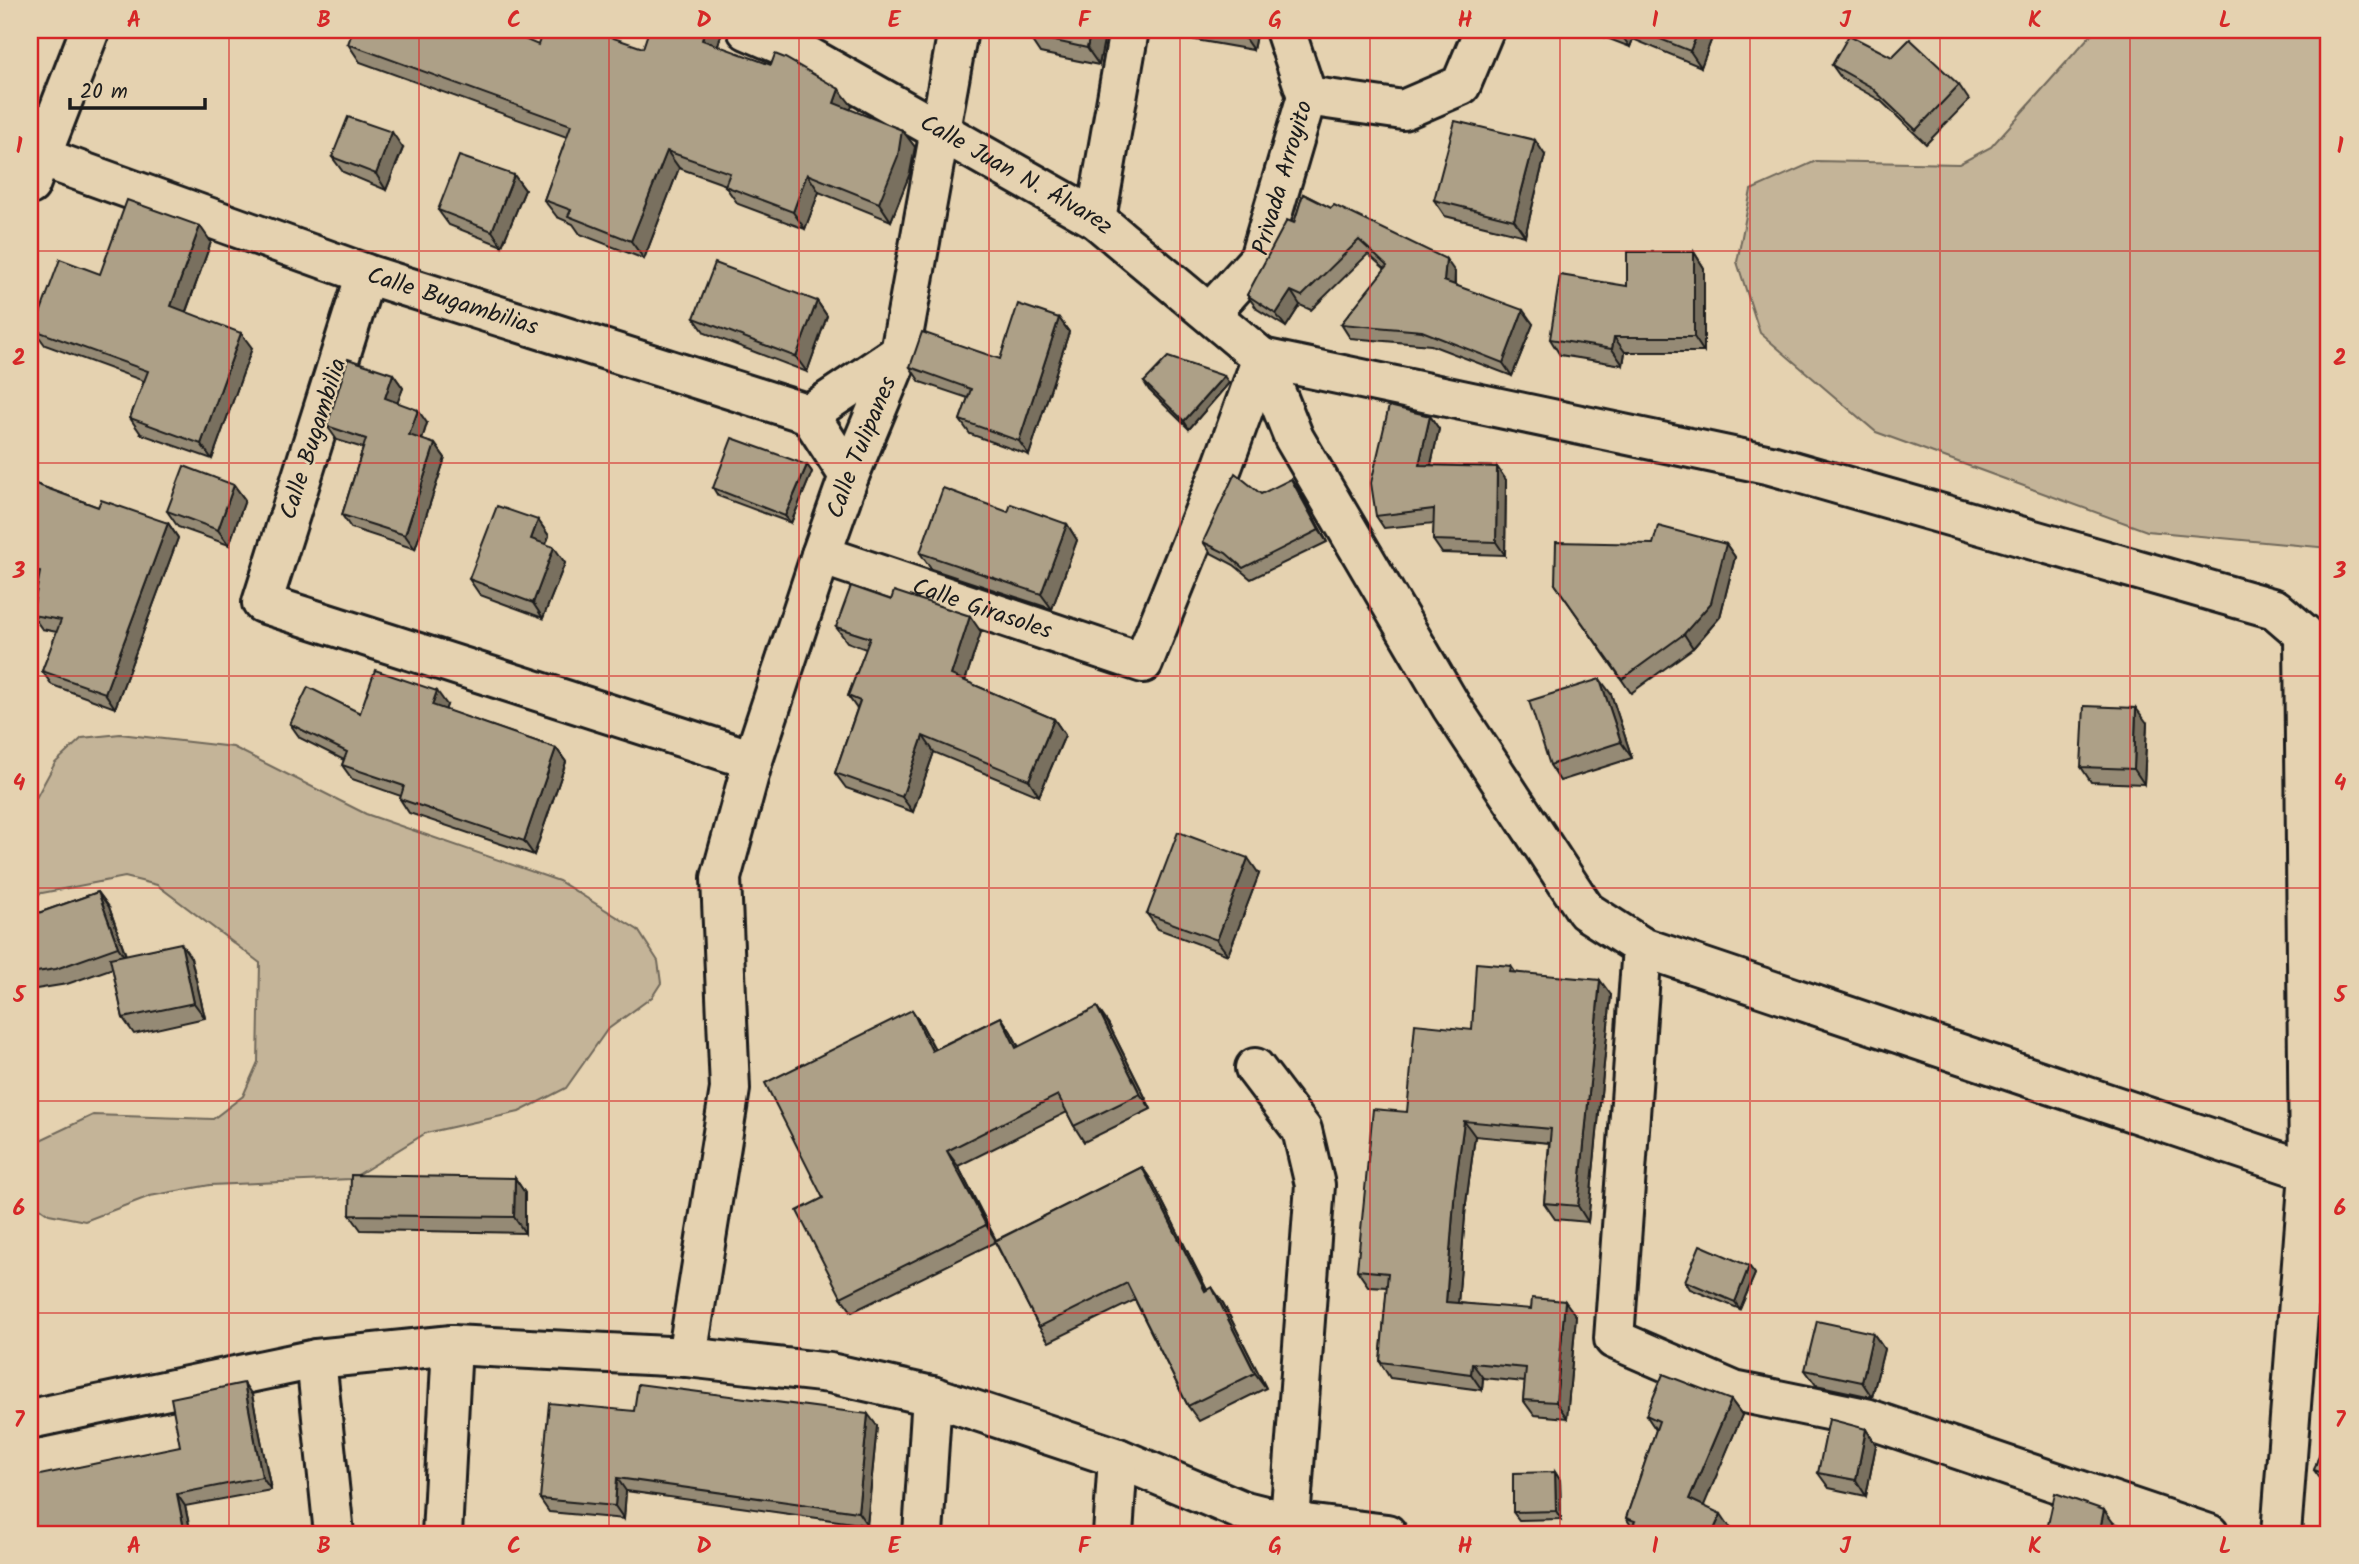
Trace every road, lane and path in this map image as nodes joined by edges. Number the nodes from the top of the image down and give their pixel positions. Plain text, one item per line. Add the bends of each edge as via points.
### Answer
1 (90, 30) edge
2 (747, 30) edge
3 (958, 30) edge
4 (1129, 30) edge
5 (1285, 30) edge
6 (1484, 30) edge
7 (1307, 96) junction
8 (940, 129) junction
9 (33, 165) edge
10 (1096, 219) junction
11 (366, 274) junction
12 (1211, 312) junction
13 (900, 353) junction
14 (1262, 358) junction
15 (809, 414) junction
16 (849, 476) junction
17 (821, 555) junction
18 (753, 760) junction
19 (1642, 947) junction
20 (1255, 1068) dead end
21 (2319, 1176) edge
22 (452, 1345) junction
23 (687, 1357) junction
24 (316, 1359) junction
25 (932, 1396) junction
26 (30, 1419) edge
27 (1118, 1458) junction
28 (1241, 1522) edge
29 (1289, 1528) edge
30 (334, 1534) edge
31 (442, 1534) edge
32 (923, 1534) edge
33 (1112, 1534) edge
34 (1387, 1534) edge
35 (2209, 1534) edge
36 (2281, 1534) edge

1 - 9 street
2 - 8 street, Calle Juan N. Álvarez via 807,56
3 - 8 street, Calle Tulipanes
4 - 10 street
5 - 7 street, Privada Arroyito
6 - 7 street via 1461,85 1403,110
7 - 12 street, Privada Arroyito via 1259,259
8 - 10 street, Calle Juan N. Álvarez
8 - 13 street, Calle Tulipanes
9 - 11 street, Calle Bugambilias
10 - 12 street, Calle Juan N. Álvarez
11 - 15 street, Calle Bugambilias
11 - 18 street, Calle Bugambilia via 262,603
12 - 14 street, Calle Juan N. Álvarez
13 - 15 street
13 - 16 street, Calle Tulipanes
14 - 17 street, Calle Girasoles via 1143,663
14 - 19 street via 1294,438 1451,706 1586,911
14 - 21 street via 1771,465 2275,609 2304,634
15 - 16 street
16 - 17 street, Calle Tulipanes
17 - 18 street, Calle Tulipanes
18 - 23 street, Calle Tulipanes via 721,878 730,1089
19 - 21 street
19 - 35 street via 1614,1339 1734,1391 1866,1418
20 - 29 street via 1302,1130 1315,1185
21 - 36 street
22 - 23 street
22 - 24 street
22 - 31 street
23 - 25 street via 830,1373
24 - 26 street
24 - 30 street
25 - 27 street
25 - 32 street
27 - 28 street
27 - 33 street
28 - 29 street
29 - 34 street

